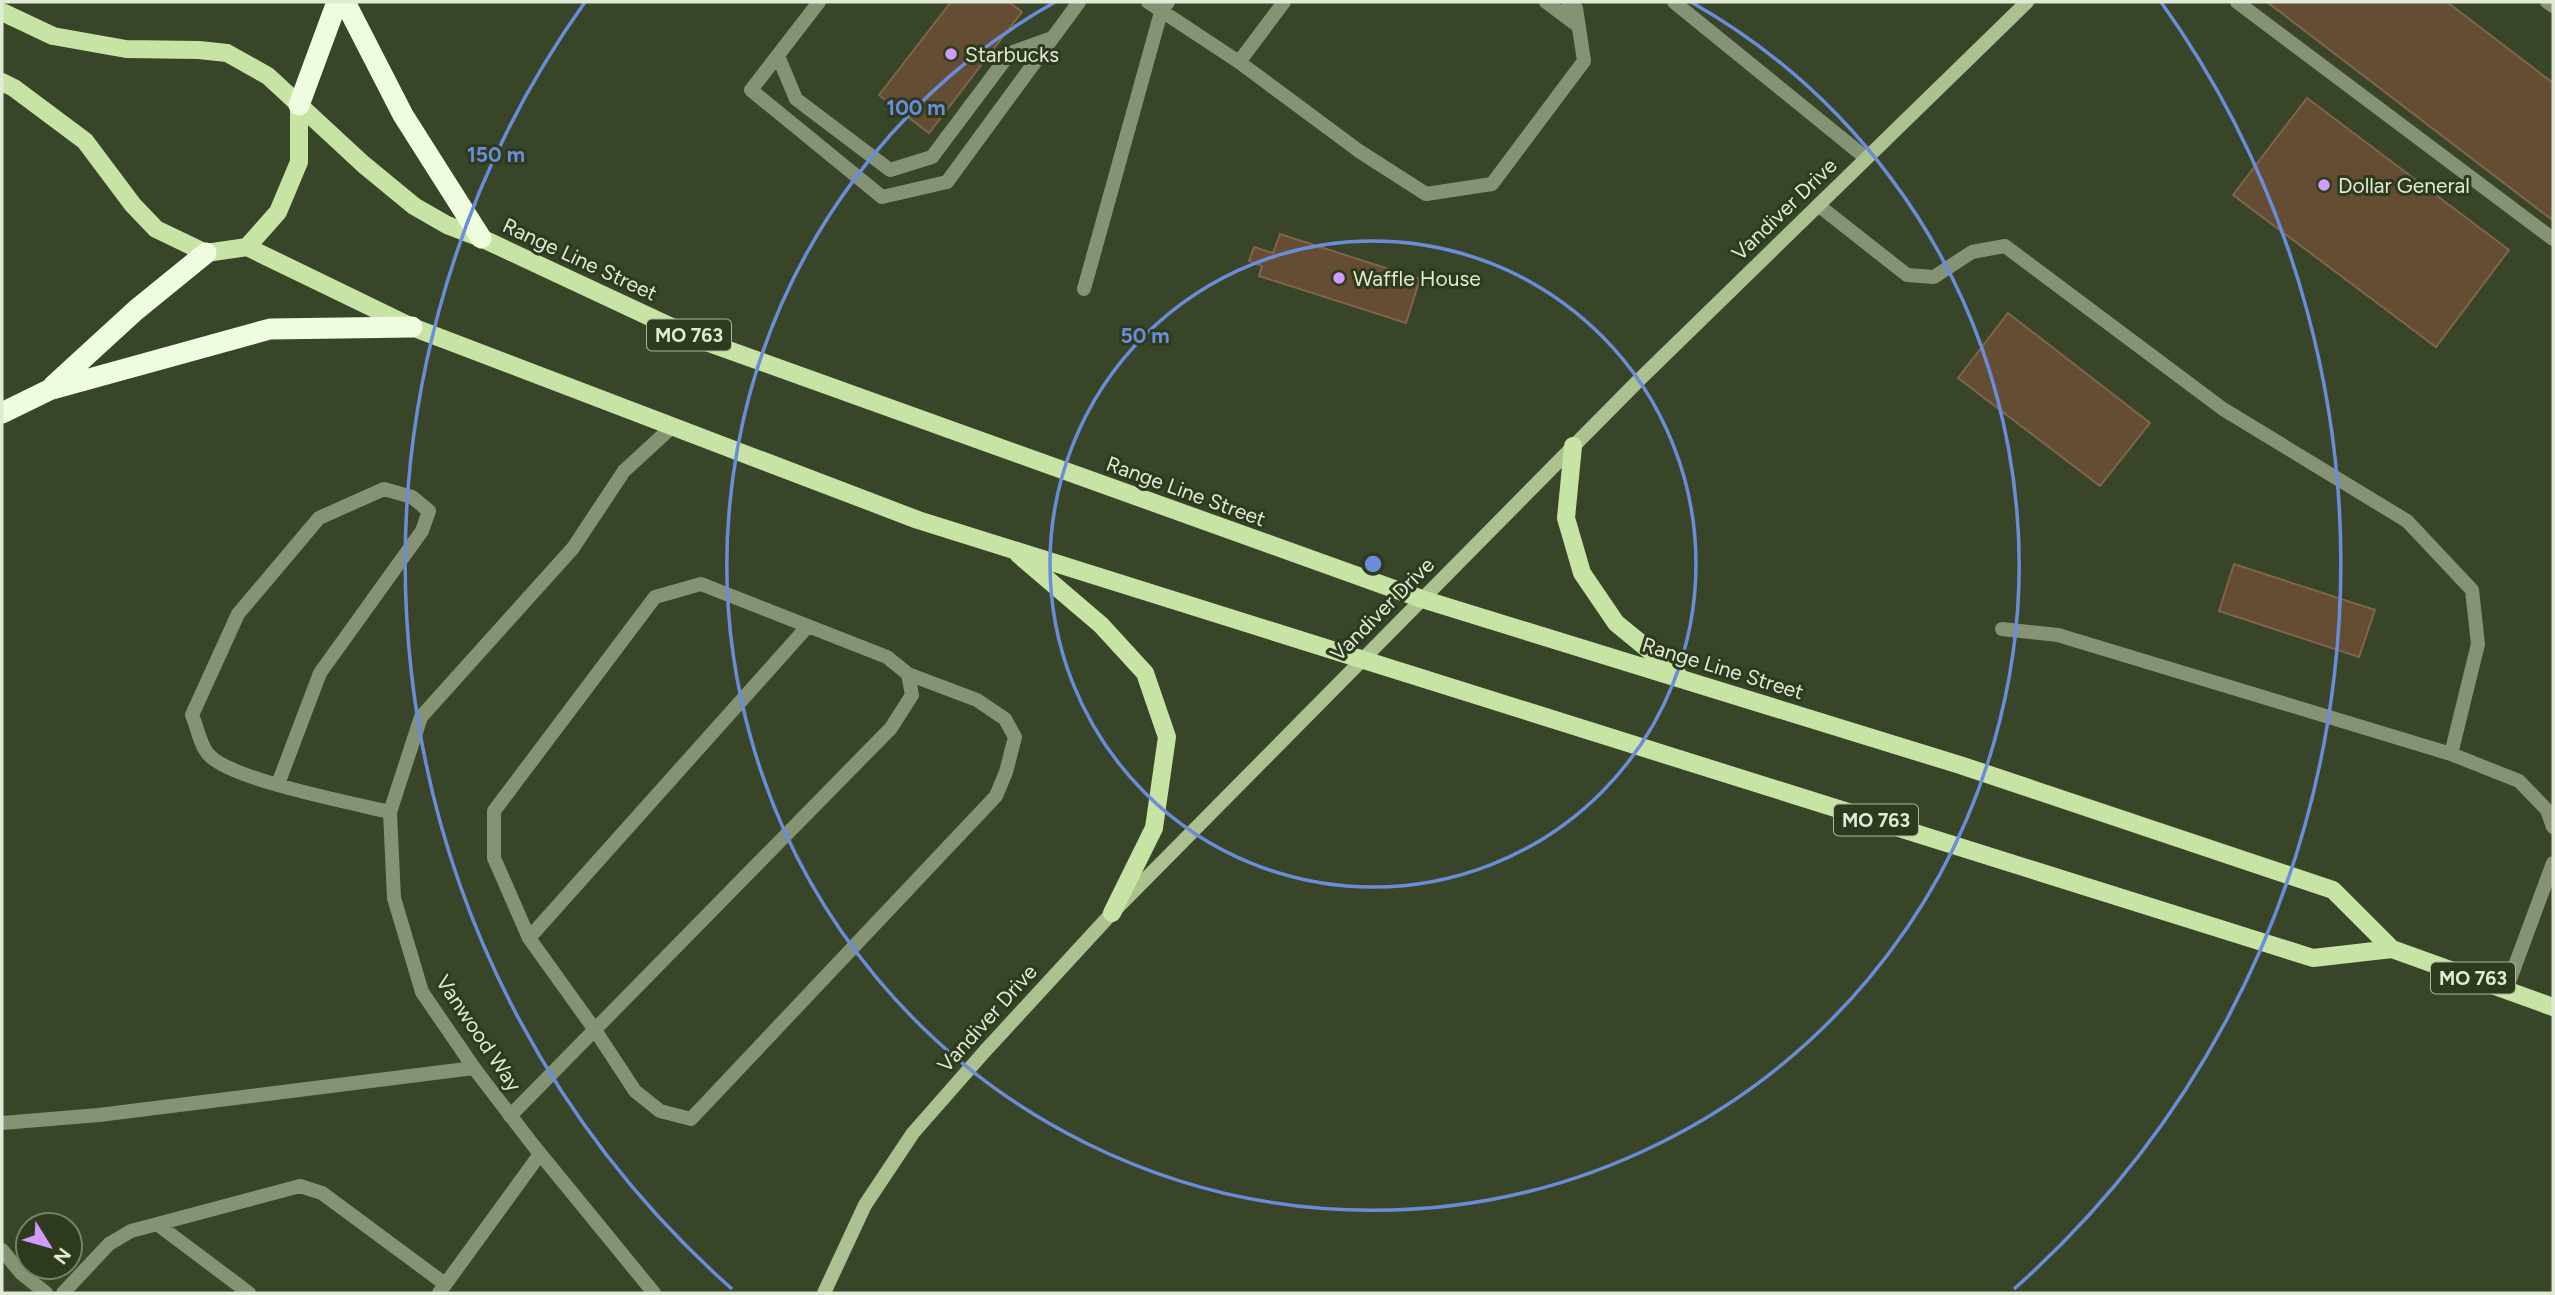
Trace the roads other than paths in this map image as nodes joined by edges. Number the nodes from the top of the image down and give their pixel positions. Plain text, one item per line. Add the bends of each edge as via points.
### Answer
1 (337, 2) edge
2 (345, 2) edge
3 (819, 2) edge
4 (1079, 2) edge
5 (1148, 2) edge
6 (1284, 2) edge
7 (1546, 2) edge
8 (1568, 2) edge
9 (1674, 2) edge
10 (2027, 2) edge
11 (2237, 2) edge
12 (2547, 2) edge
13 (2553, 6) edge
14 (1164, 7) edge
15 (2, 12) edge
16 (1578, 26) junction
17 (1052, 38) junction
18 (778, 55) junction
19 (1238, 62) junction
20 (2, 82) edge
21 (299, 105) junction
22 (1866, 158) junction
23 (1818, 205) junction
24 (481, 238) junction
25 (2553, 239) edge
26 (247, 247) junction
27 (206, 253) junction
28 (1084, 289) dead end
29 (412, 327) junction
30 (49, 390) junction
31 (2, 413) edge
32 (673, 426) junction
33 (1573, 446) junction
34 (1013, 549) junction
35 (1422, 600) junction
36 (808, 626) junction
37 (2002, 629) dead end
38 (1363, 658) junction
39 (908, 674) junction
40 (1685, 680) junction
41 (2451, 754) junction
42 (278, 784) junction
43 (390, 812) junction
44 (2553, 827) edge
45 (2553, 863) edge
46 (1112, 913) junction
47 (529, 939) junction
48 (2392, 949) junction
49 (2506, 990) junction
50 (2553, 1007) edge
51 (595, 1030) junction
52 (474, 1068) junction
53 (510, 1116) junction
54 (2, 1123) edge
55 (540, 1154) junction
56 (157, 1224) junction
57 (2, 1250) edge
58 (442, 1289) edge
59 (46, 1293) edge
60 (63, 1293) edge
61 (248, 1293) edge
62 (654, 1293) edge
63 (824, 1293) edge

1 - 21 highway
2 - 24 highway via 403,115
3 - 18 street
4 - 17 street
5 - 14 street
6 - 19 street
7 - 16 street
8 - 16 street via 1576,8
9 - 22 street
10 - 22 main road, Vandiver Drive
11 - 25 street
12 - 13 street
14 - 19 street
14 - 28 street
15 - 21 main road, Range Line Street / MO 763 via 53,36 126,49 227,53 268,76
16 - 19 street via 1584,61 1492,184 1426,194
17 - 18 street via 1010,53 932,157 890,170 796,99
17 - 18 street via 947,182 882,197 751,90
20 - 27 main road via 85,141 156,229
21 - 24 main road, Range Line Street / MO 763 via 414,206
21 - 26 main road via 299,162 278,212
22 - 23 main road, Vandiver Drive
23 - 33 main road, Vandiver Drive
23 - 41 street via 1907,275 1934,277 1972,252 2005,246 2223,409 2407,521 2472,590 2478,644
24 - 35 main road, Range Line Street / MO 763 via 695,338
26 - 27 main road
26 - 29 main road, Range Line Street / MO 763
27 - 30 highway
29 - 30 highway via 270,329
29 - 32 main road, Range Line Street / MO 763
30 - 31 highway
32 - 34 main road, Range Line Street / MO 763 via 918,520
32 - 43 street, Vanwood Way via 624,471 573,548 421,717
33 - 35 main road, Vandiver Drive
33 - 40 main road via 1566,518 1581,573 1616,623
34 - 38 main road, Range Line Street / MO 763
34 - 46 main road via 1101,625 1145,673 1167,737 1154,828
35 - 38 main road, Vandiver Drive
35 - 40 main road, Range Line Street / MO 763
36 - 39 street via 887,657
36 - 47 street
36 - 47 street via 701,584 654,597 494,811 495,858
37 - 41 street via 2058,635
38 - 46 main road, Vandiver Drive
38 - 48 main road, Range Line Street / MO 763 via 2313,958
39 - 51 street via 912,695 891,728
39 - 51 street via 977,700 1005,719 1015,737 996,796 691,1119 660,1111 635,1091
40 - 48 main road, Range Line Street / MO 763 via 1960,765 2333,890
41 - 44 street via 2519,780 2547,810
42 - 42 street via 237,772 208,755 192,715 238,614 319,518 384,489 412,497 429,511 422,531 320,673
42 - 43 street
43 - 52 street, Vanwood Way via 394,898 422,992
45 - 49 street
46 - 63 main road, Vandiver Drive via 913,1133 865,1205
47 - 51 street
48 - 49 main road, Range Line Street / MO 763
49 - 50 main road, Range Line Street / MO 763
51 - 53 street
52 - 53 street, Vanwood Way
52 - 54 street
53 - 55 street, Vanwood Way
55 - 58 street
55 - 62 street, Vanwood Way
56 - 58 street via 300,1186 322,1193
56 - 60 street via 131,1231 110,1244
56 - 61 street
57 - 59 street

